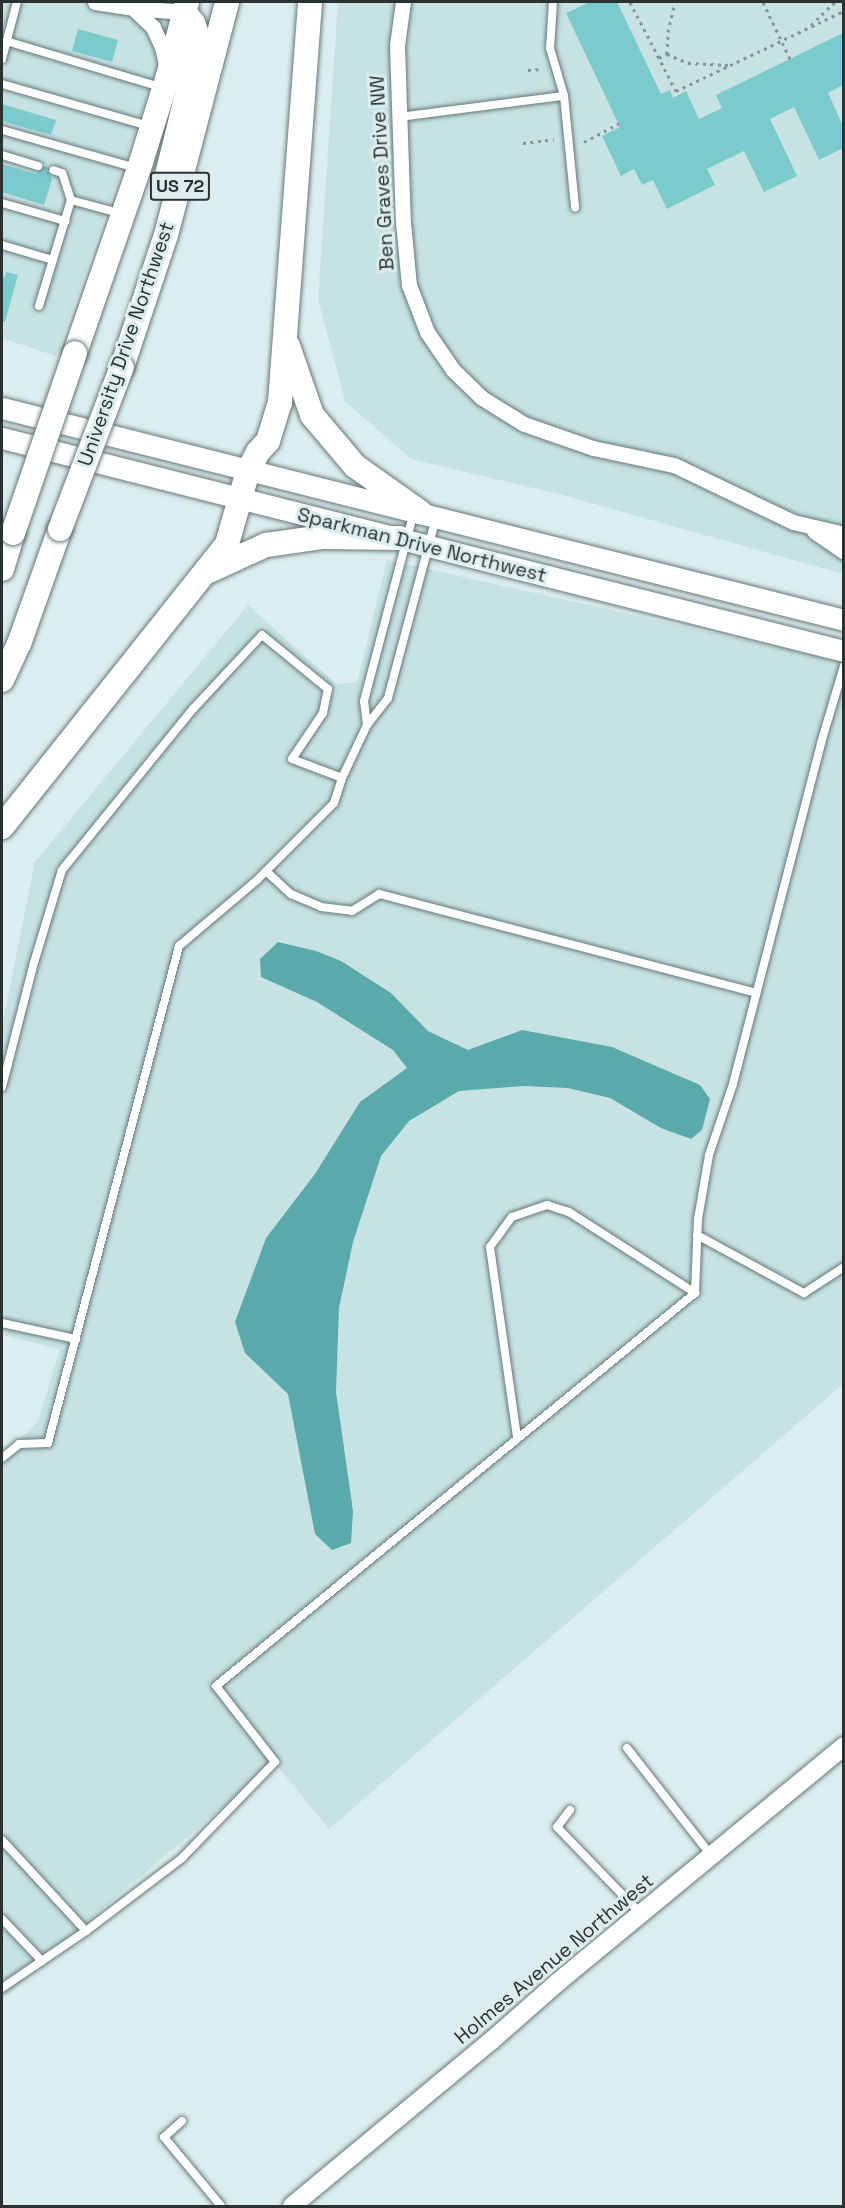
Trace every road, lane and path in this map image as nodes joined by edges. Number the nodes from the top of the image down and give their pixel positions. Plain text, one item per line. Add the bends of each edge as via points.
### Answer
1 (16, 2) edge
2 (95, 2) edge
3 (227, 2) edge
4 (310, 2) edge
5 (403, 2) edge
6 (553, 2) edge
7 (630, 2) edge
8 (675, 2) edge
9 (763, 2) edge
10 (835, 2) edge
11 (185, 7) edge
12 (133, 8) junction
13 (843, 11) edge
14 (807, 28) junction
15 (6, 41) junction
16 (781, 41) junction
17 (667, 54) junction
18 (659, 58) junction
19 (2, 59) edge
20 (790, 59) dead end
21 (733, 64) junction
22 (542, 69) dead end
23 (528, 70) dead end
24 (166, 82) junction
25 (2, 84) edge
26 (564, 96) junction
27 (399, 117) junction
28 (619, 123) dead end
29 (152, 127) junction
30 (2, 130) edge
31 (554, 139) dead end
32 (584, 142) dead end
33 (523, 143) dead end
34 (2, 155) edge
35 (38, 166) dead end
36 (139, 169) junction
37 (53, 170) dead end
38 (71, 200) junction
39 (2, 203) edge
40 (574, 207) dead end
41 (123, 214) junction
42 (65, 221) junction
43 (166, 235) junction
44 (2, 245) edge
45 (53, 260) junction
46 (39, 306) dead end
47 (285, 335) junction
48 (2, 408) edge
49 (2, 438) edge
50 (248, 471) junction
51 (240, 500) junction
52 (424, 513) junction
53 (809, 528) junction
54 (843, 534) edge
55 (403, 539) junction
56 (7, 541) edge
57 (429, 545) junction
58 (843, 552) edge
59 (2, 569) edge
60 (204, 573) junction
61 (840, 616) edge
62 (843, 651) edge
63 (843, 666) edge
64 (2, 680) edge
65 (367, 725) junction
66 (342, 777) junction
67 (2, 827) edge
68 (266, 871) junction
69 (756, 993) junction
70 (2, 1088) edge
71 (697, 1235) junction
72 (843, 1267) edge
73 (695, 1293) junction
74 (2, 1323) edge
75 (76, 1340) junction
76 (518, 1437) junction
77 (2, 1458) edge
78 (843, 1746) edge
79 (627, 1748) dead end
80 (570, 1810) dead end
81 (2, 1840) edge
82 (712, 1856) junction
83 (641, 1914) junction
84 (2, 1919) edge
85 (86, 1931) junction
86 (42, 1961) junction
87 (2, 1987) edge
88 (182, 2121) dead end
89 (221, 2206) edge
90 (292, 2206) edge

1 - 15 lane
2 - 12 street
3 - 43 highway, University Drive Northwest / US 72
4 - 47 highway
5 - 27 street, Ben Graves Drive NW via 397,45
6 - 26 lane via 550,48
7 - 18 path
8 - 17 path
9 - 16 path
10 - 14 path
11 - 12 street
11 - 24 highway, US 72
11 - 43 highway, US 72 via 200,42 164,189
12 - 24 street via 153,27 162,47
13 - 14 path
14 - 16 path
15 - 19 lane
15 - 24 lane
16 - 20 path
16 - 21 path
17 - 18 path
17 - 21 path via 688,63
18 - 21 path via 676,91
22 - 23 path
24 - 29 highway, US 72
25 - 29 lane
26 - 27 lane
26 - 40 lane
27 - 53 street, Ben Graves Drive NW via 409,285 428,332 453,370 482,398 524,424 593,448 674,465
28 - 32 path
29 - 36 highway, US 72
30 - 36 lane
31 - 33 path
34 - 35 lane
36 - 41 highway, US 72
37 - 38 lane via 62,173
38 - 41 lane
38 - 42 lane
39 - 42 lane
41 - 56 highway, US 72, bridge
42 - 45 lane
43 - 64 highway, University Drive Northwest / US 72, bridge via 122,367
44 - 45 lane
45 - 46 lane
47 - 50 highway via 280,402 268,441
47 - 52 highway via 312,415 355,466
48 - 50 main road, Sparkman Drive Northwest
49 - 51 main road, Sparkman Drive Northwest
50 - 51 highway
50 - 52 main road, Sparkman Drive Northwest
51 - 55 main road, Sparkman Drive Northwest
51 - 60 highway via 227,544
52 - 55 lane
52 - 57 lane
52 - 61 main road, Sparkman Drive Northwest
53 - 54 street, Ben Graves Drive NW
53 - 58 street
55 - 57 main road, Sparkman Drive Northwest
55 - 60 highway via 323,537 266,545
55 - 65 lane via 364,701
56 - 59 highway, US 72
57 - 62 main road, Sparkman Drive Northwest
57 - 65 lane via 388,698
60 - 67 highway
63 - 69 lane
65 - 66 lane
66 - 68 lane via 334,803
66 - 70 lane via 292,759 323,713 328,689 262,635 193,709 62,870
68 - 69 lane via 291,894 321,907 352,911 379,894
68 - 75 lane via 179,946
69 - 71 lane via 734,1084 709,1155
71 - 72 lane via 804,1293
71 - 73 lane
73 - 76 lane
73 - 76 lane via 569,1212 547,1205 512,1217 490,1247
74 - 75 lane
75 - 77 lane via 48,1443 19,1444
76 - 85 lane via 216,1686 275,1762 182,1858
78 - 82 street, Holmes Avenue Northwest
79 - 82 lane
80 - 83 lane via 557,1827
81 - 85 lane
82 - 83 street, Holmes Avenue Northwest
83 - 90 street, Holmes Avenue Northwest
84 - 86 lane
85 - 86 lane
86 - 87 lane
88 - 89 lane via 164,2137

